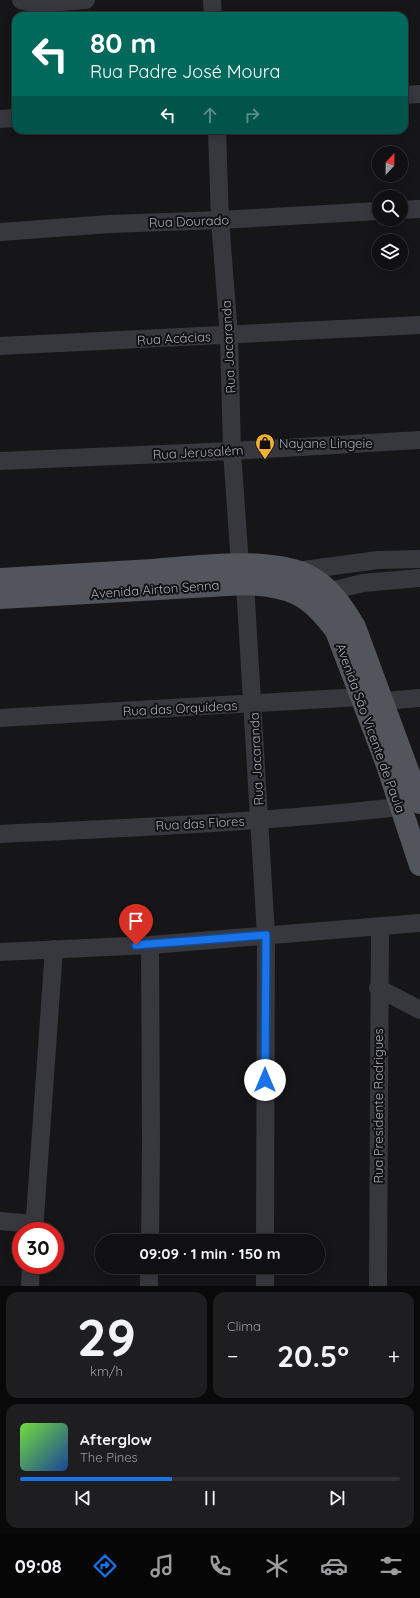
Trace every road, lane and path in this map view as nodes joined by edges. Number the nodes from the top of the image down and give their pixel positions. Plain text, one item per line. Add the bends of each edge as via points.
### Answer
1 (21, 0) edge
2 (86, 0) edge
3 (212, 0) edge
4 (213, 12) edge
5 (420, 94) edge
6 (408, 95) edge
7 (12, 118) edge
8 (0, 119) edge
9 (217, 134) edge
10 (420, 209) edge
11 (408, 210) edge
12 (372, 211) edge
13 (220, 220) junction
14 (0, 232) edge
15 (420, 325) edge
16 (229, 336) junction
17 (0, 346) edge
18 (420, 440) edge
19 (232, 451) junction
20 (0, 461) edge
21 (420, 558) edge
22 (296, 571) junction
23 (243, 574) junction
24 (420, 578) edge
25 (0, 579) edge
26 (330, 591) junction
27 (0, 598) edge
28 (308, 599) joint
29 (360, 697) junction
30 (420, 698) edge
31 (384, 701) junction
32 (252, 703) junction
33 (0, 718) edge
34 (394, 759) junction
35 (410, 805) edge
36 (259, 820) junction
37 (0, 834) edge
38 (420, 865) edge
39 (420, 923) edge
40 (380, 926) junction
41 (266, 935) junction
42 (150, 945) junction
43 (54, 949) junction
44 (0, 952) edge
45 (378, 988) junction
46 (420, 1010) edge
47 (0, 1221) edge
48 (34, 1222) edge
49 (12, 1223) edge
50 (150, 1234) edge
51 (265, 1234) edge
52 (31, 1274) edge
53 (149, 1274) edge
54 (265, 1274) edge
55 (30, 1286) edge
56 (149, 1286) edge
57 (265, 1286) edge
58 (378, 1286) edge

1 - 2 street via 35,4
3 - 4 street
5 - 6 street
7 - 8 street
9 - 13 street, Rua Jacaranda
10 - 11 street
12 - 13 street, Rua Dourado
13 - 14 street, Rua Dourado
13 - 16 street, Rua Jacaranda
15 - 16 street, Rua Acácias
16 - 17 street, Rua Acácias
16 - 19 street, Rua Jacaranda
18 - 19 street, Rua Jerusalém
19 - 20 street, Rua Jerusalém
19 - 23 street, Rua Jacaranda
21 - 22 street, Avenida Airton Senna via 378,560
22 - 23 main road, Avenida Airton Senna
22 - 26 main road, Avenida Airton Senna via 309,576
23 - 25 main road, Avenida Airton Senna
23 - 27 main road, Avenida Airton Senna
23 - 28 main road, Avenida Airton Senna
23 - 32 street, Rua Jacaranda
24 - 26 street via 363,583
26 - 31 main road, Avenida São Vicente de Paula via 355,627
28 - 29 main road, Avenida São Vicente de Paula via 322,612 336,632
29 - 32 street, Rua das Orquídeas
29 - 34 main road, Avenida São Vicente de Paula
30 - 31 street
31 - 34 main road, Avenida São Vicente de Paula
32 - 33 street, Rua das Orquídeas
32 - 36 street, Rua Jacaranda
34 - 35 main road, Avenida São Vicente de Paula
35 - 36 street, Rua das Flores via 375,811
35 - 38 main road, Avenida São Vicente de Paula
36 - 37 street, Rua das Flores
36 - 41 street, Rua Jacaranda
39 - 40 street
40 - 41 street
40 - 45 street, Rua Presidente Rodrigues
41 - 42 street
41 - 51 street, Rua Jacaranda
42 - 43 street
42 - 50 street
43 - 44 street
43 - 48 street
45 - 46 street
45 - 58 street, Rua Presidente Rodrigues
47 - 49 street
52 - 55 street
53 - 56 street
54 - 57 street

